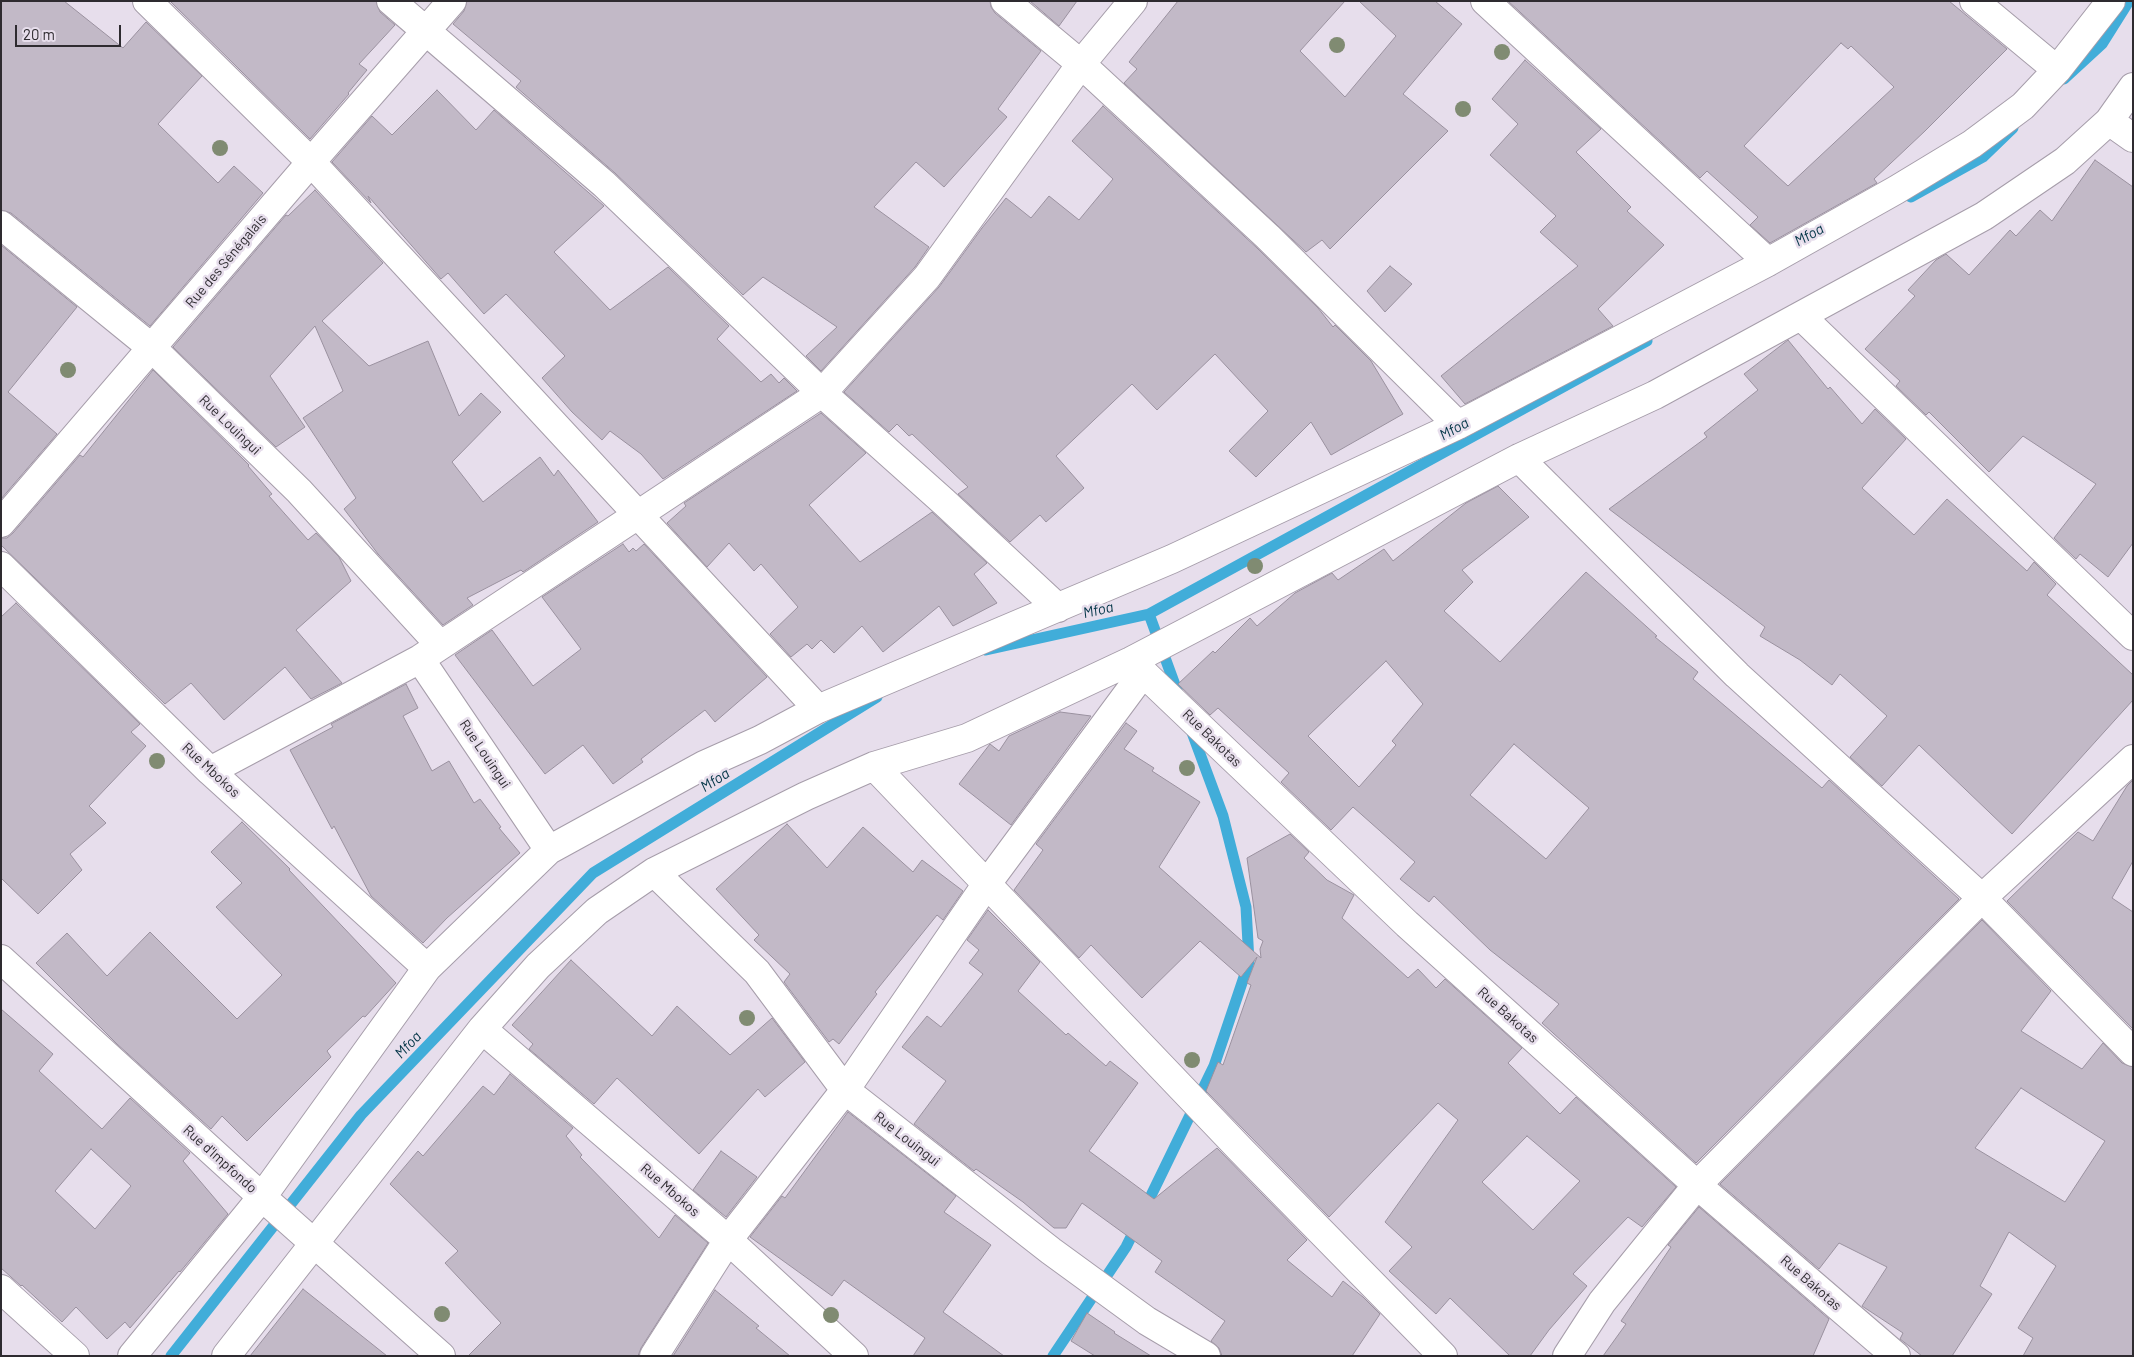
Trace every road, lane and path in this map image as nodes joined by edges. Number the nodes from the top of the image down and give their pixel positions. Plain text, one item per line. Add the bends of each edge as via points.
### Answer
1 (147, 1) edge
2 (391, 1) edge
3 (452, 1) edge
4 (1005, 1) edge
5 (1133, 1) edge
6 (1485, 1) edge
7 (1974, 1) edge
8 (2111, 1) edge
9 (426, 32) junction
10 (1081, 64) junction
11 (2057, 70) junction
12 (2133, 87) edge
13 (2109, 121) junction
14 (2133, 138) edge
15 (311, 162) junction
16 (1, 225) edge
17 (1768, 262) junction
18 (1801, 316) junction
19 (152, 348) junction
20 (822, 393) junction
21 (1458, 425) junction
22 (1519, 458) junction
23 (638, 514) junction
24 (1, 523) edge
25 (1, 566) edge
26 (1058, 608) junction
27 (2133, 636) edge
28 (430, 652) junction
29 (1137, 667) junction
30 (818, 709) junction
31 (2133, 760) edge
32 (874, 766) junction
33 (210, 771) junction
34 (549, 850) junction
35 (654, 872) junction
36 (986, 885) junction
37 (1982, 898) junction
38 (1, 959) edge
39 (427, 968) junction
40 (482, 1029) junction
41 (2133, 1052) edge
42 (845, 1090) junction
43 (1697, 1185) junction
44 (266, 1201) junction
45 (307, 1236) junction
46 (728, 1240) junction
47 (1, 1289) edge
48 (75, 1356) edge
49 (132, 1356) edge
50 (226, 1356) edge
51 (441, 1356) edge
52 (654, 1356) edge
53 (854, 1356) edge
54 (1206, 1356) edge
55 (1443, 1356) edge
56 (1567, 1356) edge
57 (1896, 1356) edge

1 - 15 street
2 - 9 street
3 - 9 street, Rue des Sénégalais
4 - 10 street
5 - 10 street
6 - 17 street
7 - 11 street
8 - 11 street
9 - 15 street, Rue des Sénégalais
9 - 20 street via 604,184
10 - 20 street via 927,277
10 - 21 street via 1268,237
11 - 17 street via 2024,106 1972,144
12 - 13 street
13 - 14 street
13 - 18 street via 2065,161 1984,216
15 - 19 street, Rue des Sénégalais
15 - 23 street
16 - 19 street, Rue Louingui
17 - 21 street
18 - 22 street via 1655,395
18 - 27 street
19 - 24 street, Rue des Sénégalais
19 - 28 street, Rue Louingui via 299,491
20 - 23 street
20 - 26 street
21 - 26 street via 1172,559
22 - 29 street
22 - 37 street via 1737,674
23 - 28 street
23 - 30 street
25 - 33 street, Rue Mbokos
26 - 30 street
28 - 33 street
28 - 34 street, Rue Louingui
29 - 32 street via 967,738
29 - 36 street
29 - 43 street, Rue Bakotas via 1407,924
30 - 34 street via 704,765
31 - 37 street
32 - 35 street
32 - 36 street
33 - 39 street, Rue Mbokos
34 - 39 street
35 - 40 street via 597,911 538,966
35 - 42 street, Rue Louingui via 757,972
36 - 42 street
36 - 55 street
37 - 41 street
37 - 43 street
38 - 44 street, Rue d'Impfondo
39 - 44 street
40 - 45 street
40 - 46 street, Rue Mbokos
42 - 46 street
42 - 54 street, Rue Louingui via 1051,1251 1147,1321
43 - 56 street via 1602,1302
43 - 57 street, Rue Bakotas
44 - 45 street, Rue d'Impfondo
44 - 49 street
45 - 50 street
45 - 51 street, Rue d'Impfondo
46 - 52 street
46 - 53 street, Rue Mbokos
47 - 48 street

